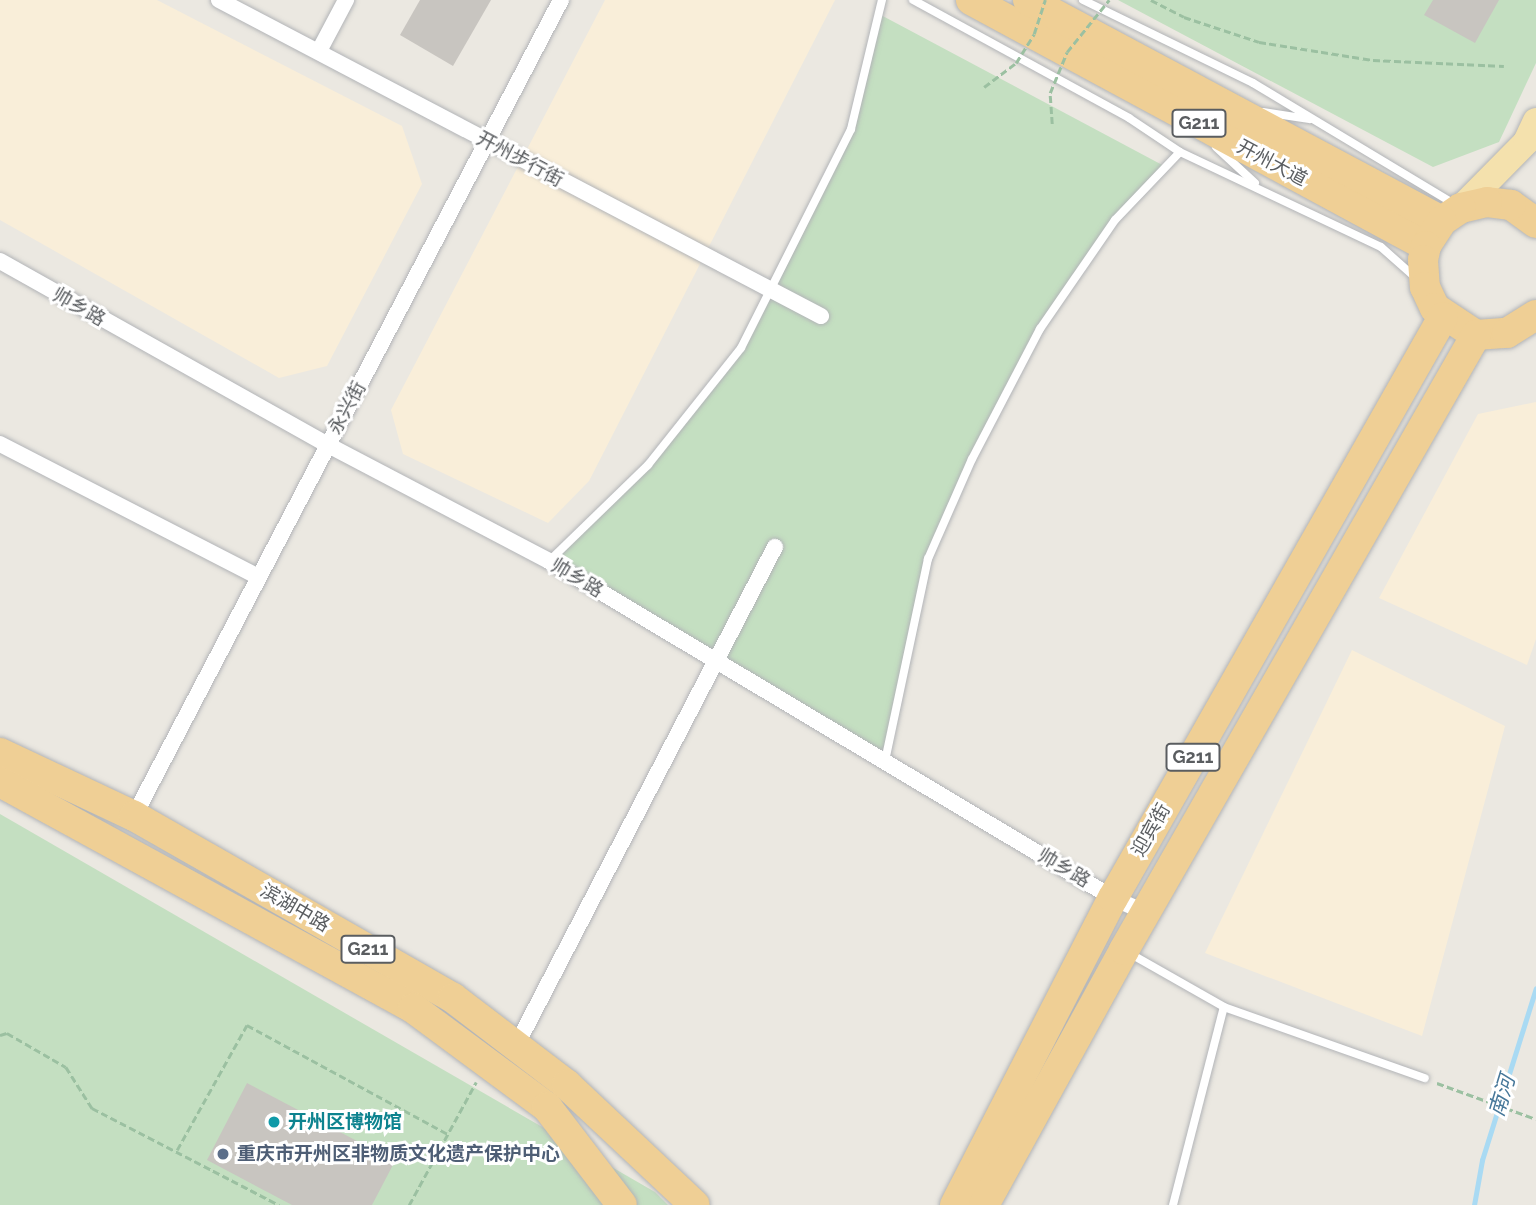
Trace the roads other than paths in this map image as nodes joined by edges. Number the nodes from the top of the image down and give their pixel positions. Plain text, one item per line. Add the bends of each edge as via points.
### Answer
1 (219, 0) edge
2 (346, 0) edge
3 (561, 0) edge
4 (882, 0) edge
5 (913, 0) edge
6 (971, 0) edge
7 (1028, 0) edge
8 (1083, 0) edge
9 (318, 51) junction
10 (1226, 106) junction
11 (1178, 112) junction
12 (1316, 120) junction
13 (1536, 121) edge
14 (487, 141) junction
15 (1180, 152) junction
16 (1262, 190) junction
17 (1452, 215) junction
18 (1536, 223) edge
19 (1426, 246) junction
20 (0, 261) edge
21 (1425, 287) junction
22 (770, 290) junction
23 (1536, 315) edge
24 (821, 317) dead end
25 (1443, 317) junction
26 (1476, 335) junction
27 (0, 444) edge
28 (328, 445) junction
29 (775, 547) dead end
30 (549, 561) junction
31 (259, 577) junction
32 (718, 662) junction
33 (0, 754) edge
34 (885, 761) junction
35 (0, 782) edge
36 (134, 816) junction
37 (1113, 898) junction
38 (1145, 912) junction
39 (1124, 950) junction
40 (1224, 1007) junction
41 (517, 1044) junction
42 (1425, 1079) road end
43 (622, 1205) edge
44 (695, 1205) edge
45 (955, 1205) edge
46 (984, 1205) edge
47 (1173, 1205) edge

1 - 9 street, 开州步行街
2 - 9 street
3 - 14 street, 永兴街
4 - 22 lane via 851,129
5 - 15 lane via 1129,118
6 - 11 highway, 开州大道 / G211
7 - 10 highway, 开州大道 / G211
8 - 12 lane via 1253,83
9 - 14 street, 开州步行街
10 - 12 lane
10 - 17 highway, 开州大道 / G211
11 - 16 lane
11 - 19 highway, 开州大道 / G211
12 - 17 lane
13 - 17 main road via 1526,142
14 - 22 street, 开州步行街
14 - 28 street, 永兴街
15 - 16 lane
15 - 34 lane via 1115,220 1040,329 972,459 928,559
16 - 21 lane via 1381,247
17 - 18 highway via 1487,202 1511,205
17 - 19 highway
19 - 21 highway
20 - 28 street, 帅乡路
21 - 25 highway
22 - 24 street, 开州步行街
22 - 30 lane via 741,348 648,464
23 - 26 highway via 1507,333
25 - 26 highway
25 - 37 highway, 迎宾街 / G211
26 - 38 highway, 迎宾街 / G211
27 - 31 street
28 - 30 street, 帅乡路
28 - 31 street, 永兴街
29 - 32 street
30 - 32 street, 帅乡路
31 - 36 street, 永兴街
32 - 34 street, 帅乡路
32 - 41 street
33 - 36 highway, 滨湖中路 / G211
34 - 37 street, 帅乡路
35 - 43 highway, 滨湖中路 / G211 via 413,1009 547,1107
36 - 41 highway, 滨湖中路 / G211 via 453,998
37 - 38 street, 帅乡路
37 - 45 highway, 迎宾街 / G211
38 - 39 highway, 迎宾街 / G211
39 - 40 lane
39 - 46 highway, 迎宾街 / G211
40 - 42 lane
40 - 47 lane
41 - 44 highway, 滨湖中路 / G211

